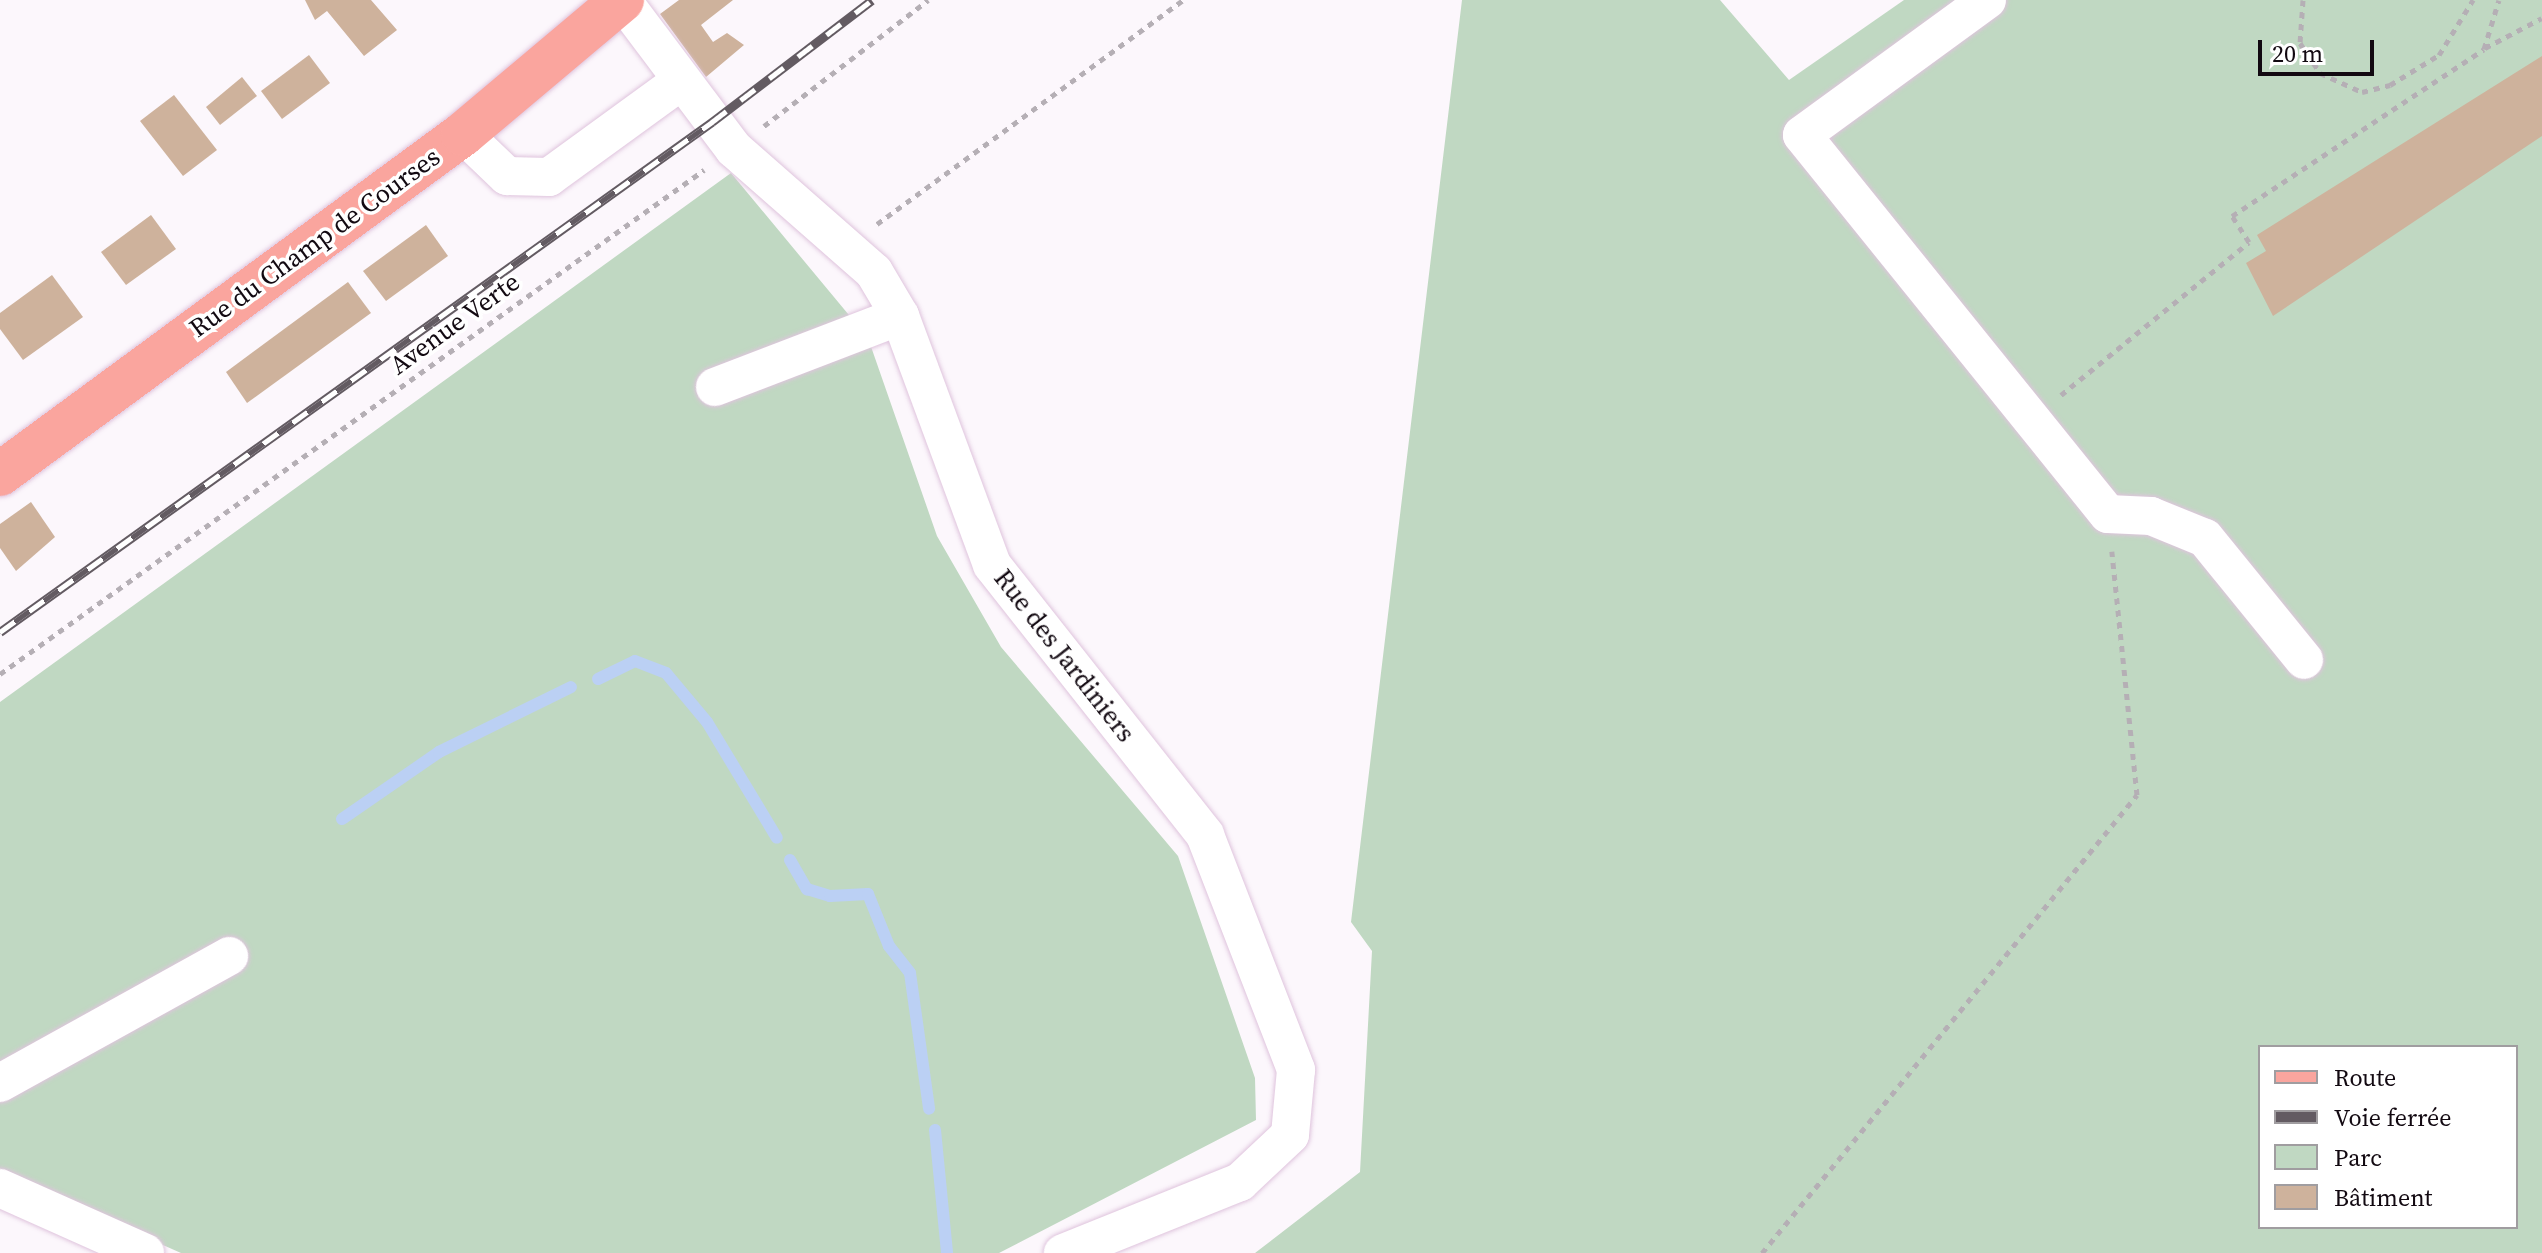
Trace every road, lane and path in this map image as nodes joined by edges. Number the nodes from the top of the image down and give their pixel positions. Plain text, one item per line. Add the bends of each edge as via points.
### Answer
1 (622, 0) edge
2 (928, 0) edge
3 (1183, 0) edge
4 (1987, 0) edge
5 (2303, 0) edge
6 (2473, 0) edge
7 (2499, 0) edge
8 (2542, 18) edge
9 (2484, 49) junction
10 (681, 81) junction
11 (463, 134) junction
12 (734, 149) junction
13 (849, 246) junction
14 (900, 316) junction
15 (715, 387) dead end
16 (2032, 419) junction
17 (0, 474) edge
18 (2108, 514) junction
19 (2304, 660) dead end
20 (0, 674) edge
21 (229, 956) dead end
22 (0, 1083) edge
23 (0, 1188) edge
24 (145, 1253) edge
25 (1063, 1253) edge
26 (1762, 1253) edge

1 - 10 street, Rue des Jardiniers
1 - 11 main road, Rue du Champ de Courses
2 - 12 path, Avenue Verte
3 - 13 path
4 - 16 street via 1802,135
5 - 6 path via 2300,43 2320,73 2362,92 2390,85 2439,55
7 - 9 path
8 - 9 path
9 - 16 path via 2232,216 2249,242
10 - 11 street via 549,177 507,176
10 - 12 street, Rue des Jardiniers
11 - 17 main road, Rue du Champ de Courses
12 - 13 street, Rue des Jardiniers
12 - 20 path, Avenue Verte
13 - 14 street, Rue des Jardiniers via 874,272
14 - 15 street
14 - 25 street, Rue des Jardiniers via 992,565 1205,835 1296,1070 1290,1135 1240,1182
16 - 18 street
18 - 19 street via 2151,516 2205,538
18 - 26 path via 2137,795
21 - 22 street
23 - 24 street

